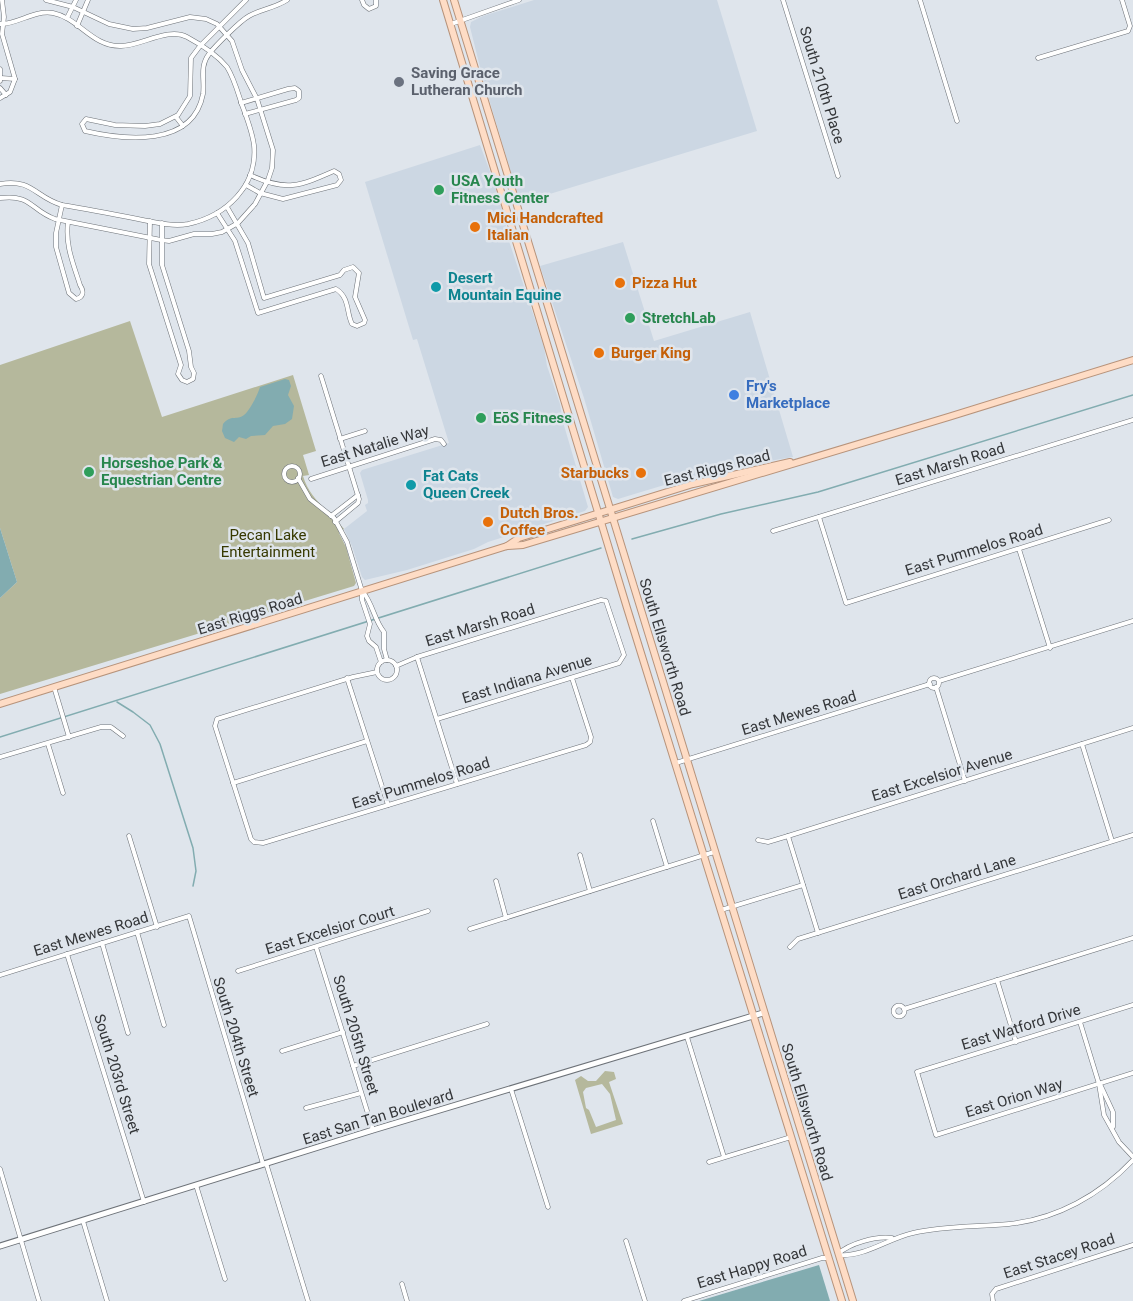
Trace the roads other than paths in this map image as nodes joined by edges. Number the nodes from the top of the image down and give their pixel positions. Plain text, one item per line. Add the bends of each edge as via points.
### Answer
1 (2, 0) edge
2 (46, 0) edge
3 (76, 0) edge
4 (88, 0) edge
5 (246, 0) edge
6 (287, 0) edge
7 (362, 0) edge
8 (376, 0) edge
9 (443, 0) edge
10 (454, 0) edge
11 (519, 0) edge
12 (783, 0) edge
13 (920, 0) edge
14 (1122, 0) edge
15 (73, 7) junction
16 (84, 13) junction
17 (67, 19) junction
18 (460, 20) junction
19 (2, 24) edge
20 (450, 24) junction
21 (77, 26) junction
22 (220, 27) junction
23 (226, 34) junction
24 (200, 46) junction
25 (207, 51) junction
26 (1038, 58) dead end
27 (0, 69) edge
28 (1, 79) edge
29 (15, 79) junction
30 (0, 88) edge
31 (6, 95) junction
32 (0, 98) edge
33 (257, 99) junction
34 (241, 103) junction
35 (260, 109) junction
36 (245, 114) junction
37 (176, 117) junction
38 (957, 121) dead end
39 (166, 122) junction
40 (183, 126) junction
41 (171, 132) junction
42 (504, 164) junction
43 (494, 168) junction
44 (250, 175) junction
45 (838, 176) dead end
46 (267, 183) junction
47 (0, 184) edge
48 (246, 185) junction
49 (260, 193) junction
50 (0, 198) edge
51 (62, 205) junction
52 (227, 207) junction
53 (217, 213) junction
54 (58, 220) junction
55 (150, 221) junction
56 (68, 222) junction
57 (162, 223) junction
58 (238, 223) junction
59 (227, 229) junction
60 (150, 238) junction
61 (161, 240) junction
62 (537, 270) junction
63 (526, 273) junction
64 (1133, 360) edge
65 (321, 376) dead end
66 (1133, 420) edge
67 (365, 430) dead end
68 (340, 439) junction
69 (444, 444) dead end
70 (832, 453) junction
71 (349, 467) junction
72 (298, 478) junction
73 (310, 479) dead end
74 (358, 495) junction
75 (345, 505) junction
76 (350, 510) junction
77 (611, 510) junction
78 (599, 513) junction
79 (331, 516) junction
80 (819, 517) junction
81 (614, 518) junction
82 (1109, 520) dead end
83 (336, 522) junction
84 (601, 522) junction
85 (773, 531) dead end
86 (507, 546) junction
87 (1018, 549) junction
88 (362, 591) junction
89 (1133, 621) edge
90 (1050, 648) junction
91 (417, 657) junction
92 (623, 659) joint
93 (387, 660) junction
94 (381, 662) junction
95 (396, 666) junction
96 (377, 672) junction
97 (347, 678) junction
98 (572, 678) junction
99 (939, 681) junction
100 (930, 684) junction
101 (54, 687) junction
102 (936, 687) junction
103 (0, 704) edge
104 (437, 719) junction
105 (1133, 728) edge
106 (123, 736) dead end
107 (69, 737) junction
108 (367, 741) junction
109 (48, 744) junction
110 (1082, 744) junction
111 (0, 758) edge
112 (686, 760) junction
113 (676, 763) junction
114 (964, 781) junction
115 (233, 783) junction
116 (457, 784) junction
117 (63, 793) dead end
118 (388, 805) junction
119 (653, 821) dead end
120 (1133, 835) edge
121 (129, 836) dead end
122 (788, 836) junction
123 (758, 840) dead end
124 (1112, 842) junction
125 (714, 852) junction
126 (580, 855) dead end
127 (704, 855) junction
128 (667, 867) junction
129 (496, 881) dead end
130 (803, 885) junction
131 (590, 891) junction
132 (731, 907) junction
133 (721, 910) junction
134 (428, 912) dead end
135 (189, 916) joint
136 (506, 918) junction
137 (157, 927) junction
138 (470, 929) dead end
139 (137, 933) junction
140 (819, 933) junction
141 (1133, 938) edge
142 (102, 943) junction
143 (316, 947) junction
144 (790, 947) dead end
145 (67, 954) junction
146 (238, 971) dead end
147 (0, 975) edge
148 (997, 980) junction
149 (1133, 1005) edge
150 (904, 1009) dead end
151 (764, 1013) junction
152 (753, 1017) junction
153 (1080, 1022) junction
154 (487, 1024) dead end
155 (164, 1025) dead end
156 (343, 1032) junction
157 (128, 1033) dead end
158 (687, 1037) junction
159 (1016, 1042) junction
160 (282, 1051) dead end
161 (353, 1066) junction
162 (1133, 1073) edge
163 (1099, 1084) junction
164 (511, 1089) junction
165 (361, 1093) junction
166 (306, 1108) dead end
167 (1111, 1109) junction
168 (1104, 1111) junction
169 (1113, 1129) junction
170 (373, 1130) junction
171 (936, 1135) joint
172 (790, 1137) junction
173 (724, 1157) junction
174 (1133, 1158) edge
175 (709, 1161) dead end
176 (265, 1164) junction
177 (0, 1169) edge
178 (196, 1185) junction
179 (144, 1202) junction
180 (548, 1207) dead end
181 (83, 1221) junction
182 (22, 1239) junction
183 (626, 1241) dead end
184 (1133, 1245) edge
185 (0, 1246) edge
186 (838, 1254) junction
187 (828, 1258) junction
188 (225, 1279) dead end
189 (402, 1284) dead end
190 (39, 1301) edge
191 (107, 1301) edge
192 (308, 1301) edge
193 (407, 1301) edge
194 (645, 1301) edge
195 (684, 1301) edge
196 (842, 1301) edge
197 (853, 1301) edge
198 (993, 1301) edge

1 - 19 street
2 - 15 street
3 - 15 street
4 - 16 street
5 - 22 street
6 - 23 street via 249,15
7 - 8 street via 369,9 376,6
9 - 20 main road, South Ellsworth Road
10 - 18 main road, South Ellsworth Road
11 - 18 street
12 - 45 street, South 210th Place
13 - 38 street
14 - 26 street via 1128,30
15 - 16 street
15 - 17 street
16 - 21 street
16 - 22 street via 133,29 190,17 206,19
17 - 19 street via 53,13 38,13
17 - 21 street
18 - 20 street
18 - 42 main road, South Ellsworth Road
19 - 29 street
20 - 43 main road, South Ellsworth Road
21 - 24 street via 112,46 179,34
22 - 23 street
22 - 24 street
23 - 25 street
23 - 33 street
24 - 25 street
24 - 37 street via 190,62 190,96
25 - 34 street via 228,69
25 - 40 street via 200,102
27 - 28 street
28 - 29 street
29 - 31 street
30 - 31 street
31 - 32 street
33 - 34 street
33 - 35 street
33 - 35 street via 292,88 299,91 296,100
34 - 36 street
35 - 36 street
35 - 46 street via 273,150
36 - 44 street via 254,143
37 - 39 street
37 - 40 street
39 - 41 street
39 - 41 street via 126,126 90,118 82,124 85,131 116,137 139,138
40 - 41 street
42 - 43 main road
42 - 62 main road, South Ellsworth Road
43 - 63 main road, South Ellsworth Road
44 - 46 street
44 - 48 street
46 - 49 street
46 - 49 street via 288,187 334,171 341,180 337,185 286,199
47 - 51 street via 21,184
48 - 49 street
48 - 52 street
49 - 58 street
50 - 54 street via 25,199
51 - 54 street
51 - 55 street
52 - 53 street
52 - 58 street
53 - 57 street via 187,224
53 - 59 street
54 - 56 street
54 - 56 street via 56,247 69,293 76,299 83,289 68,247
55 - 57 street
55 - 60 street
56 - 60 street
57 - 61 street
58 - 59 street
58 - 59 street via 264,298 340,275 353,267 359,273 354,293 364,323 352,324 348,306 336,289 258,312 235,241
59 - 61 street
60 - 61 street
60 - 61 street via 150,269 181,365 178,374 187,382 194,373 162,266
62 - 63 main road
62 - 77 main road, South Ellsworth Road
63 - 78 main road, South Ellsworth Road
64 - 70 main road, East Riggs Road
65 - 68 street
66 - 80 street, East Marsh Road
67 - 68 street
68 - 71 street
69 - 71 street, East Natalie Way via 435,439
70 - 77 main road, East Riggs Road via 693,484
70 - 81 main road, East Riggs Road
71 - 73 street, East Natalie Way
71 - 74 street
72 - 72 street via 287,480 285,470 296,468
72 - 79 street via 310,499
74 - 75 street
74 - 76 street via 358,503
75 - 76 street
75 - 79 street
76 - 83 street
77 - 78 main road, East Riggs Road
77 - 81 main road, South Ellsworth Road
78 - 84 main road, South Ellsworth Road
78 - 86 main road, East Riggs Road via 519,538
79 - 83 street
80 - 85 street, East Marsh Road
80 - 87 street, East Pummelos Road via 846,603
81 - 84 main road, East Riggs Road
81 - 112 main road, South Ellsworth Road
82 - 87 street, East Pummelos Road
83 - 88 street via 347,542
84 - 86 main road, East Riggs Road
84 - 113 main road, South Ellsworth Road
86 - 88 main road, East Riggs Road
87 - 90 street
88 - 93 street via 384,632
88 - 94 street via 370,624 369,641 376,647
88 - 101 main road, East Riggs Road
89 - 90 street, East Mewes Road
90 - 99 street, East Mewes Road
91 - 92 street, East Marsh Road via 601,600 606,601
91 - 95 street, East Marsh Road
91 - 104 street
92 - 98 street, East Indiana Avenue via 613,666
93 - 94 street
93 - 95 street
94 - 96 street
95 - 96 street, East Marsh Road via 395,676 390,679
96 - 97 street, East Marsh Road
97 - 108 street
97 - 115 street, East Marsh Road via 220,717 215,726
98 - 104 street, East Indiana Avenue
98 - 116 street, East Pummelos Road via 590,742
99 - 100 street, East Mewes Road via 933,678
99 - 102 street
100 - 102 street
100 - 112 street, East Mewes Road
101 - 103 main road, East Riggs Road
101 - 107 street
102 - 114 street
104 - 116 street
105 - 110 street, East Excelsior Avenue
106 - 107 street via 111,727 101,727
107 - 109 street
108 - 115 street
108 - 118 street
109 - 111 street
109 - 117 street
110 - 114 street, East Excelsior Avenue
110 - 124 street
112 - 113 street, East Mewes Road
112 - 125 main road, South Ellsworth Road
113 - 127 main road, South Ellsworth Road
114 - 122 street, East Excelsior Avenue
115 - 118 street, East Pummelos Road via 254,842 263,843
116 - 118 street, East Pummelos Road
119 - 128 street
120 - 124 street, East Orchard Lane
121 - 137 street
122 - 123 street, East Excelsior Avenue via 768,842
122 - 130 street
124 - 140 street, East Orchard Lane
125 - 127 street
125 - 132 main road, South Ellsworth Road
126 - 131 street
127 - 128 street
127 - 133 main road, South Ellsworth Road
128 - 131 street
129 - 136 street
130 - 132 street
130 - 140 street
131 - 136 street
132 - 133 street
132 - 151 main road, South Ellsworth Road
133 - 152 main road, South Ellsworth Road
134 - 143 street, East Excelsior Court
135 - 137 street, East Mewes Road
135 - 176 street, South 204th Street
136 - 138 street
137 - 139 street, East Mewes Road
139 - 142 street, East Mewes Road
139 - 155 street
140 - 144 street, East Orchard Lane via 798,939
141 - 148 street
142 - 145 street, East Mewes Road
142 - 157 street
143 - 146 street, East Excelsior Court
143 - 156 street, South 205th Street
145 - 147 street, East Mewes Road
145 - 179 street, South 203rd Street
148 - 150 street
148 - 159 street
149 - 153 street, East Watford Drive
151 - 152 street, East San Tan Boulevard
151 - 186 main road, South Ellsworth Road
152 - 158 street, East San Tan Boulevard
152 - 172 main road, South Ellsworth Road
153 - 159 street, East Watford Drive
153 - 163 street
154 - 161 street
156 - 160 street
156 - 161 street, South 205th Street
158 - 164 street, East San Tan Boulevard
158 - 173 street
159 - 171 street, East Watford Drive via 917,1072
161 - 165 street, South 205th Street
162 - 163 street, East Orion Way
163 - 167 street
163 - 168 street
163 - 171 street, East Orion Way
164 - 170 street, East San Tan Boulevard
164 - 180 street
165 - 166 street
165 - 170 street, South 205th Street
167 - 168 street
167 - 169 street
168 - 169 street
169 - 174 street
170 - 176 street, East San Tan Boulevard
172 - 173 street
172 - 187 main road, South Ellsworth Road
173 - 175 street
174 - 186 street via 1087,1198 1043,1217 883,1237
176 - 178 street, East San Tan Boulevard
176 - 192 street, South 204th Street
177 - 182 street
178 - 179 street, East San Tan Boulevard
178 - 188 street
179 - 181 street, East San Tan Boulevard
181 - 182 street, East San Tan Boulevard
181 - 191 street
182 - 185 street, East San Tan Boulevard
182 - 190 street
183 - 194 street
184 - 198 street, East Stacey Road via 993,1291
186 - 197 main road, South Ellsworth Road
187 - 195 street, East Happy Road
187 - 196 main road, South Ellsworth Road
189 - 193 street

